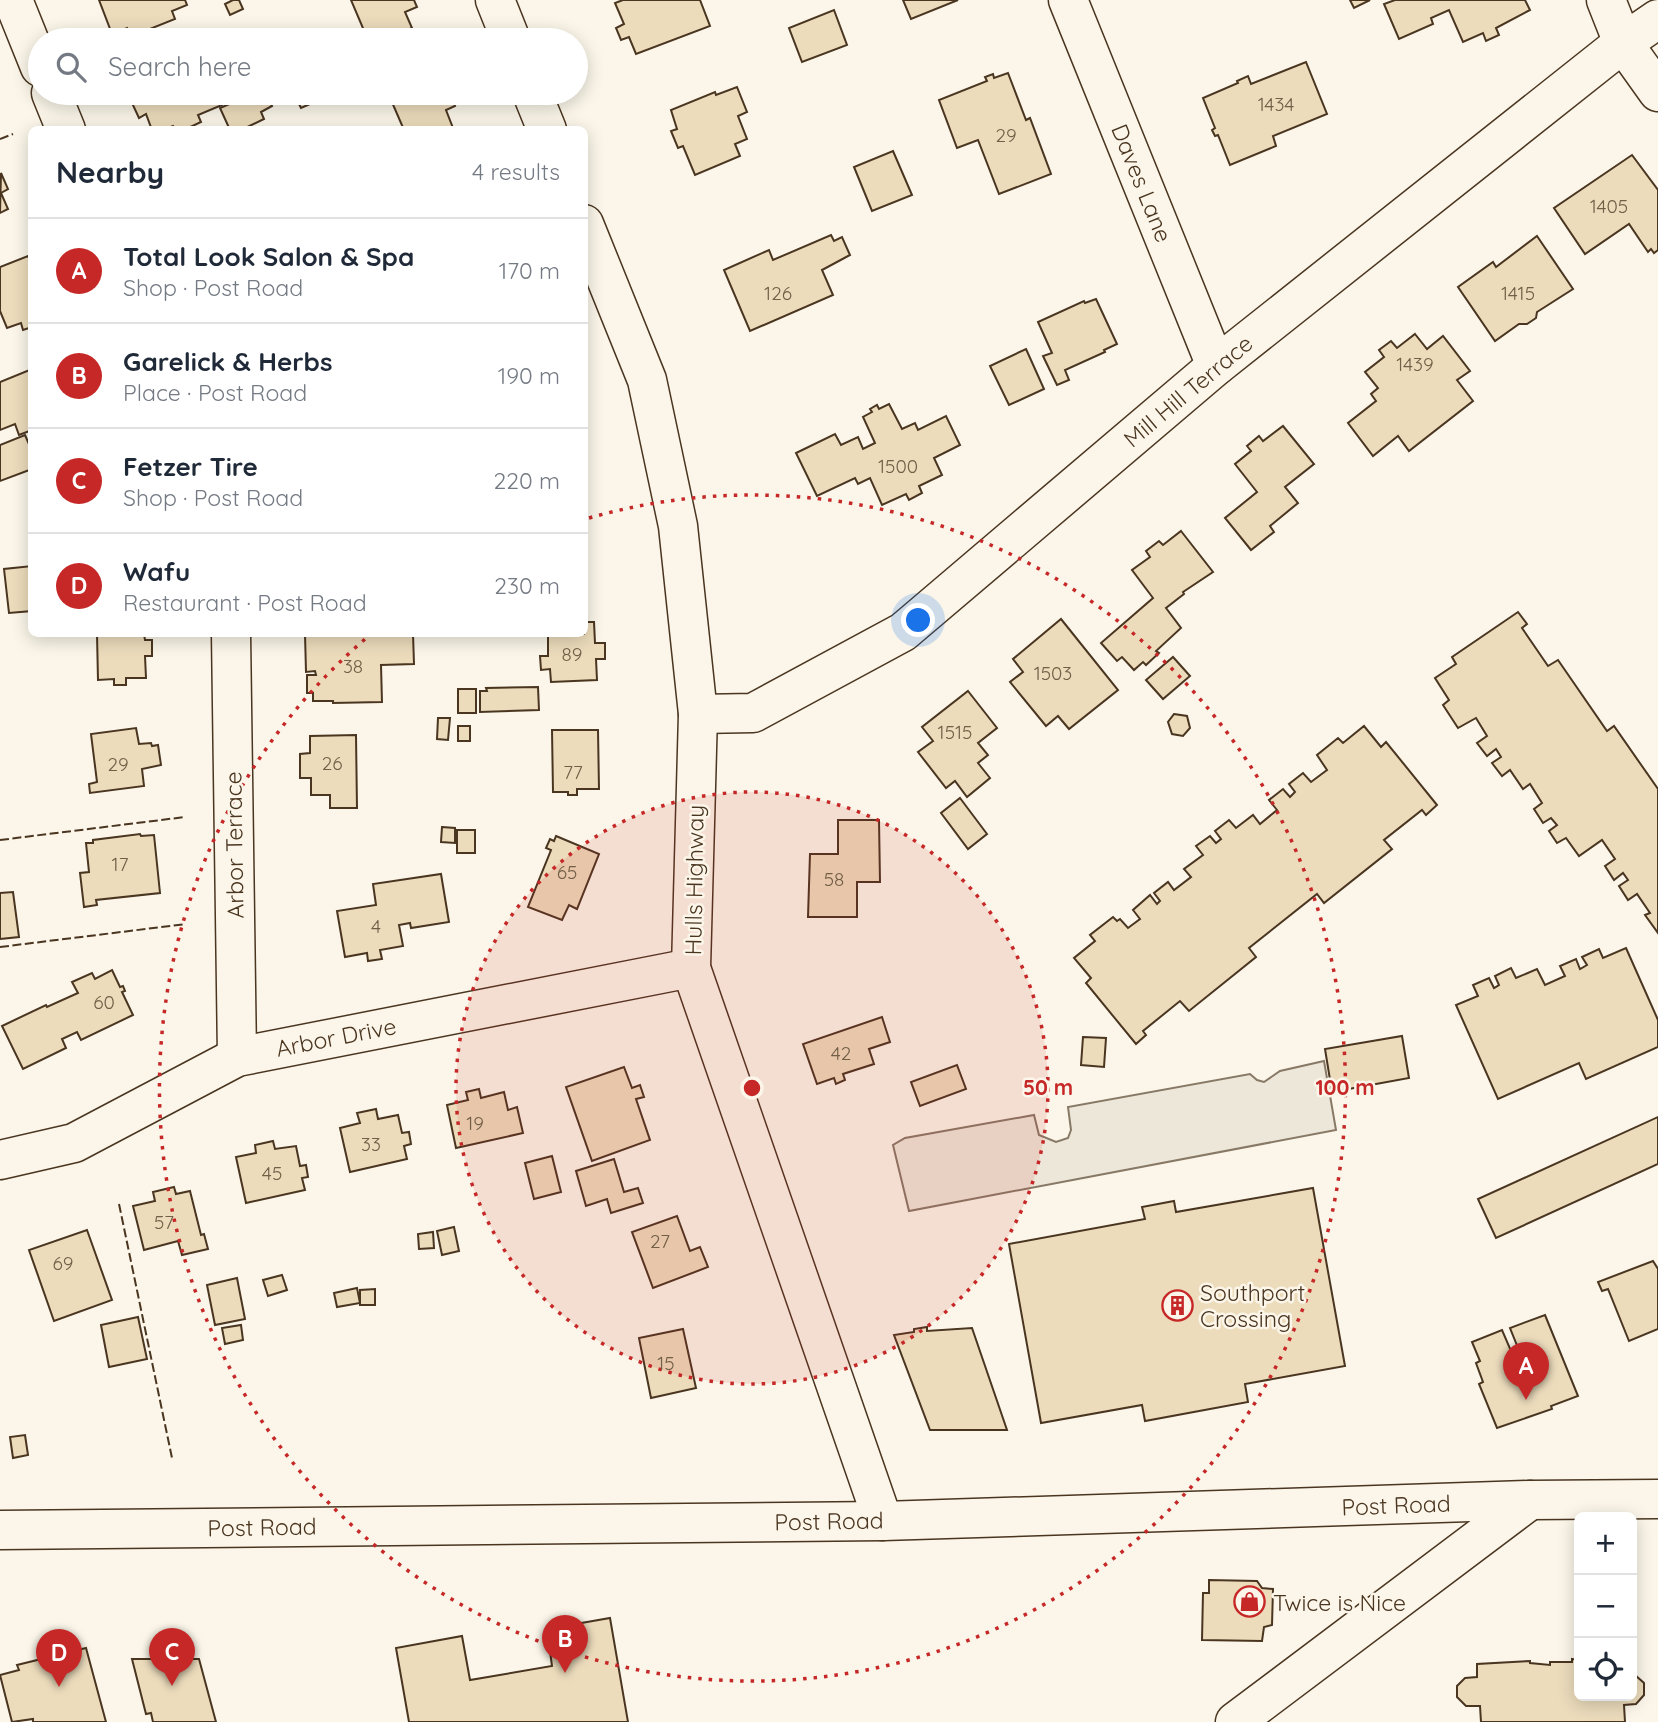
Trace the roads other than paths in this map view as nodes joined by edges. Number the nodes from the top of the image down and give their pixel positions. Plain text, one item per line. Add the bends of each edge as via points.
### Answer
1 (13, 0) edge
2 (495, 0) edge
3 (1068, 0) edge
4 (1606, 0) edge
5 (1658, 19) edge
6 (506, 28) edge
7 (28, 37) edge
8 (1623, 43) junction
9 (1658, 92) edge
10 (56, 105) edge
11 (537, 105) edge
12 (64, 126) edge
13 (545, 126) edge
14 (588, 234) edge
15 (1216, 366) junction
16 (232, 637) edge
17 (698, 714) junction
18 (691, 968) junction
19 (237, 1057) junction
20 (0, 1160) edge
21 (1658, 1499) edge
22 (1530, 1500) junction
23 (883, 1521) junction
24 (0, 1530) edge
25 (1235, 1722) edge

1 - 7 street
2 - 6 street
3 - 15 street, Daves Lane
4 - 8 street
5 - 8 street, Mill Hill Terrace
8 - 9 street
8 - 15 street, Mill Hill Terrace
10 - 12 street
11 - 13 street
14 - 17 street, Hulls Highway via 647,380 678,526
15 - 17 street, Mill Hill Terrace via 903,632 753,713
16 - 19 street, Arbor Terrace
17 - 18 street, Hulls Highway
18 - 19 street, Arbor Drive
18 - 23 street, Hulls Highway
19 - 20 street, Arbor Drive via 74,1143
21 - 22 street, Post Road
22 - 23 street, Post Road
22 - 25 street
23 - 24 street, Post Road

